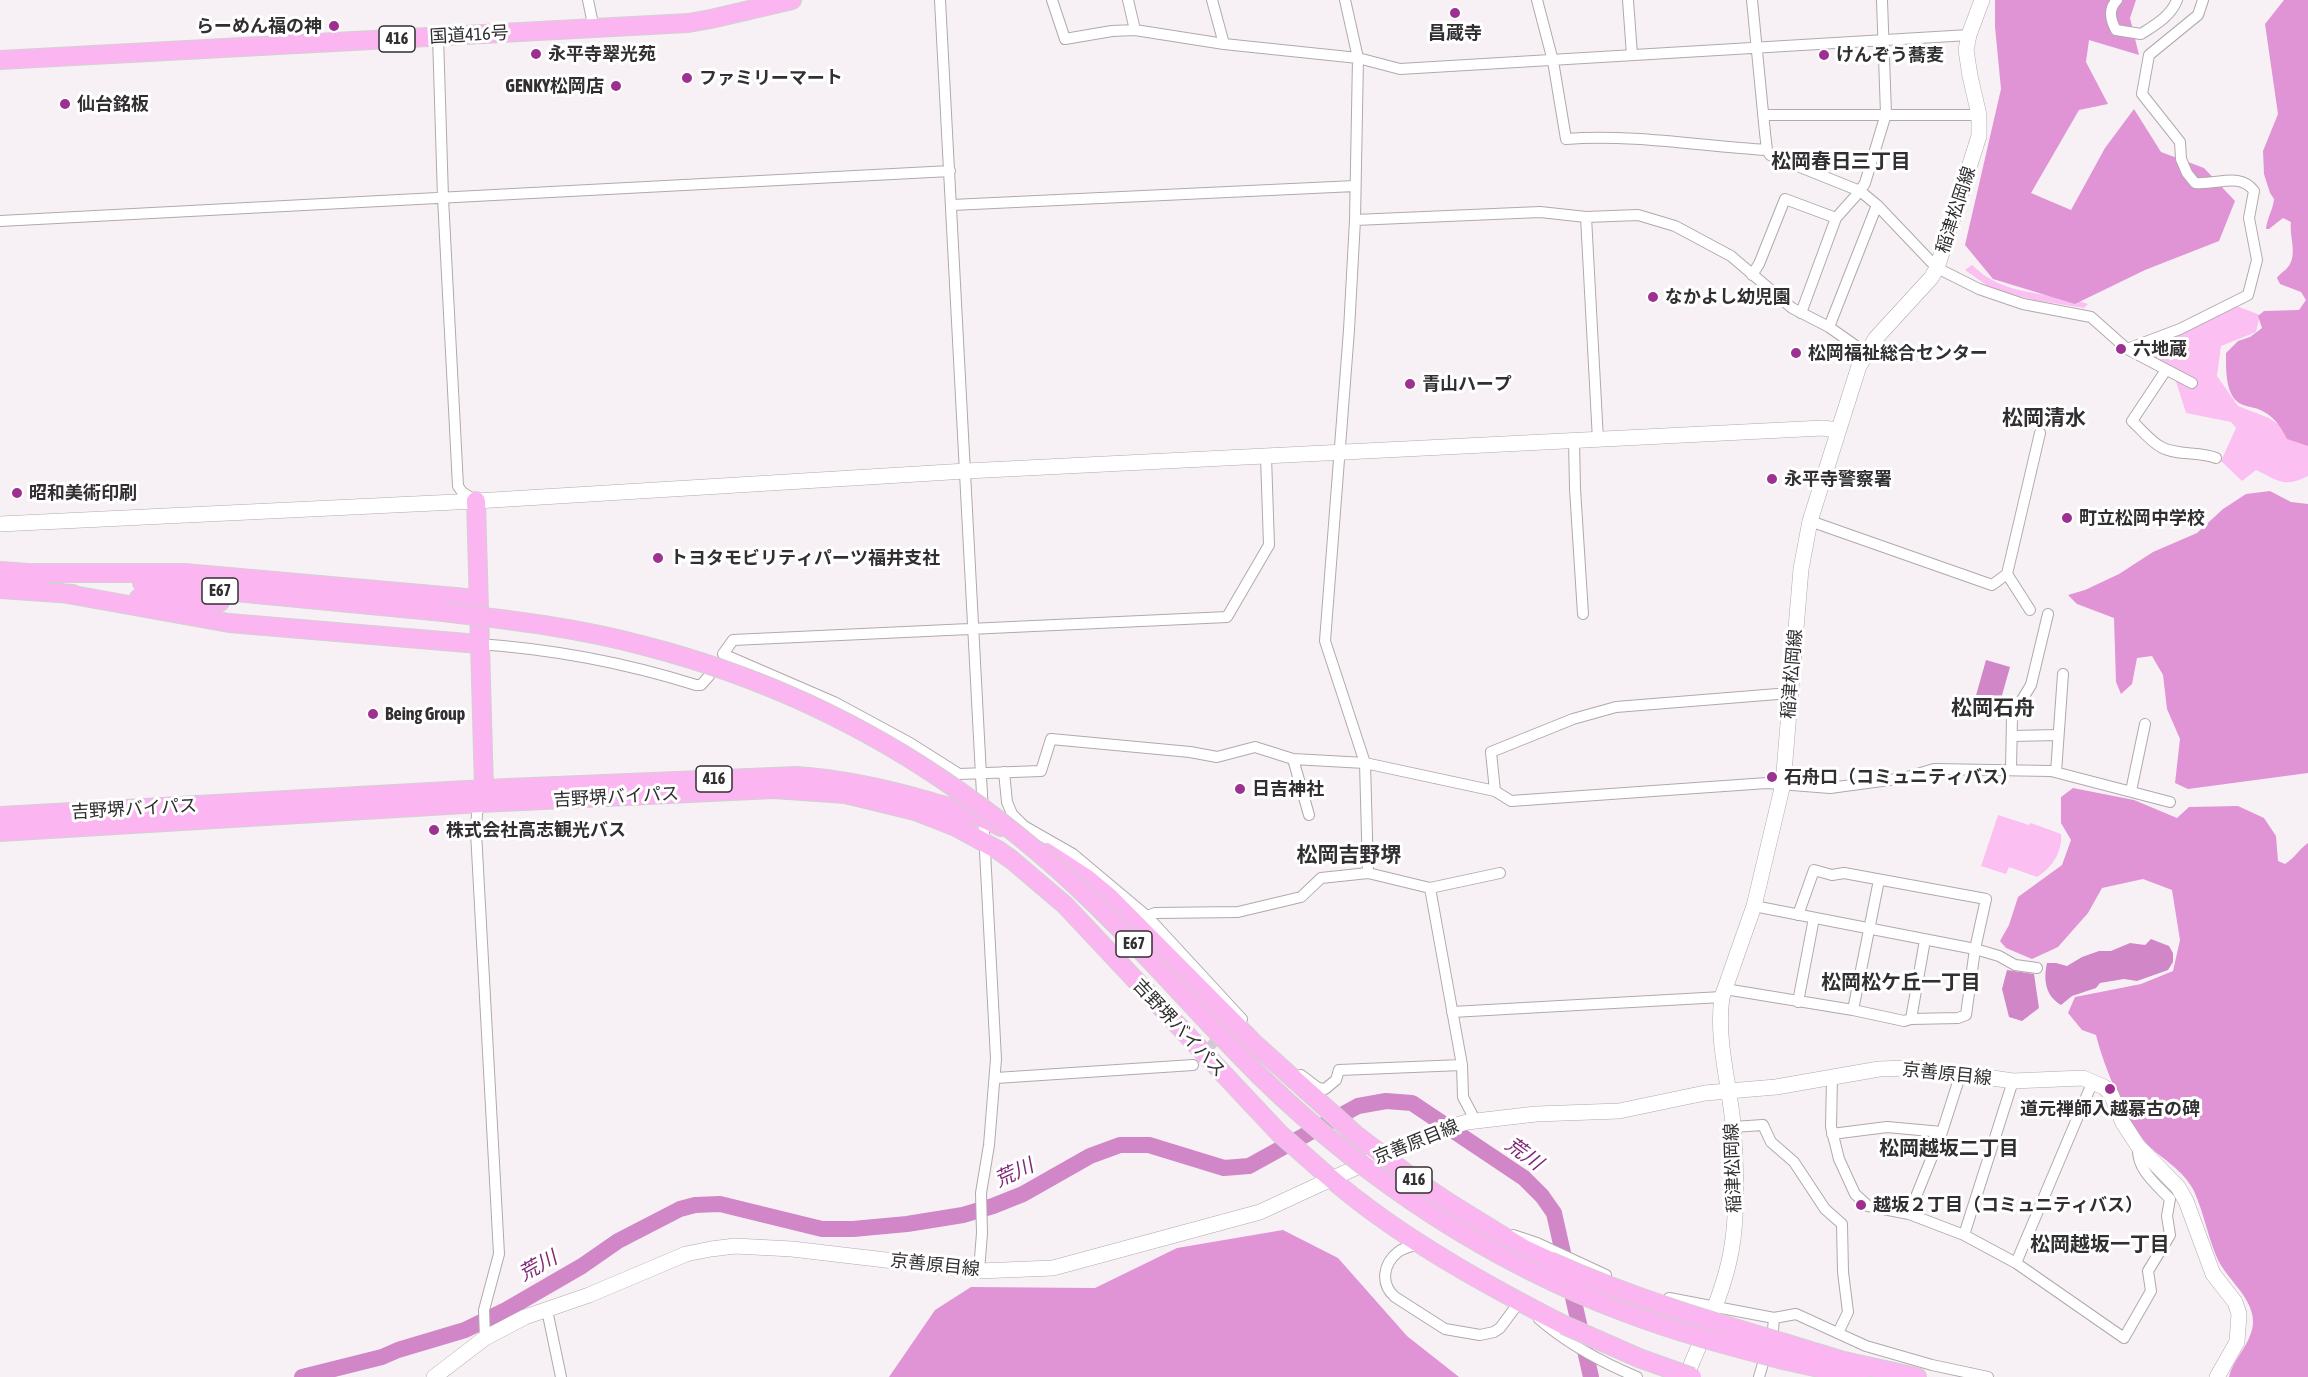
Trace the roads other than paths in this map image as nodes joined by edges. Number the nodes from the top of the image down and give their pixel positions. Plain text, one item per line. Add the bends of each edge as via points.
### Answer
1 (588, 0) edge
2 (792, 0) edge
3 (940, 0) edge
4 (1052, 0) edge
5 (1128, 0) edge
6 (1212, 0) edge
7 (1346, 0) edge
8 (1539, 0) edge
9 (1628, 0) edge
10 (1752, 0) edge
11 (1882, 0) edge
12 (1982, 0) edge
13 (2117, 0) edge
14 (2178, 0) edge
15 (2203, 0) edge
16 (740, 7) edge
17 (594, 29) junction
18 (1135, 30) junction
19 (1969, 35) junction
20 (438, 36) junction
21 (1883, 41) junction
22 (1224, 44) junction
23 (1757, 48) junction
24 (1632, 55) junction
25 (1358, 58) junction
26 (0, 60) edge
27 (1553, 61) junction
28 (1886, 114) junction
29 (1763, 115) junction
30 (1979, 115) junction
31 (1767, 150) junction
32 (950, 171) junction
33 (1355, 186) junction
34 (1860, 191) junction
35 (443, 198) junction
36 (952, 205) junction
37 (1877, 205) junction
38 (1586, 217) junction
39 (1836, 218) junction
40 (1354, 220) junction
41 (0, 221) edge
42 (1937, 267) junction
43 (1752, 275) junction
44 (1801, 313) junction
45 (1829, 327) junction
46 (2127, 349) junction
47 (1866, 353) junction
48 (2166, 370) junction
49 (2192, 383) dead end
50 (1837, 430) junction
51 (2040, 434) dead end
52 (1598, 440) junction
53 (1574, 441) junction
54 (1338, 453) junction
55 (1266, 457) junction
56 (2216, 458) dead end
57 (966, 471) junction
58 (476, 501) junction
59 (1810, 521) junction
60 (0, 524) edge
61 (0, 571) edge
62 (33, 573) junction
63 (2007, 574) junction
64 (0, 589) edge
65 (62, 593) junction
66 (478, 598) junction
67 (407, 609) junction
68 (2030, 610) dead end
69 (1583, 614) dead end
70 (2048, 614) dead end
71 (973, 630) junction
72 (479, 644) junction
73 (2063, 674) dead end
74 (709, 676) dead end
75 (1790, 693) junction
76 (2145, 724) dead end
77 (2058, 735) junction
78 (2012, 736) junction
79 (1293, 759) junction
80 (1365, 763) junction
81 (2011, 770) junction
82 (1004, 772) junction
83 (2056, 772) junction
84 (980, 773) junction
85 (1783, 784) junction
86 (1495, 791) junction
87 (2131, 791) junction
88 (483, 796) junction
89 (2170, 802) dead end
90 (1309, 815) dead end
91 (0, 816) edge
92 (982, 818) junction
93 (0, 832) edge
94 (983, 841) junction
95 (1368, 873) junction
96 (1500, 873) dead end
97 (1879, 880) junction
98 (1430, 888) junction
99 (1754, 906) junction
100 (1798, 915) junction
101 (1147, 916) junction
102 (1814, 918) junction
103 (1869, 929) junction
104 (1925, 940) junction
105 (1975, 949) junction
106 (2037, 968) dead end
107 (1723, 993) junction
108 (1798, 1002) junction
109 (1853, 1010) junction
110 (1452, 1012) junction
111 (1911, 1019) junction
112 (1192, 1065) tunnel mouth
113 (1462, 1065) junction
114 (1961, 1073) junction
115 (1832, 1077) junction
116 (996, 1078) junction
117 (2013, 1081) junction
118 (2093, 1081) junction
119 (1730, 1092) junction
120 (1475, 1120) junction
121 (1733, 1127) junction
122 (1942, 1132) junction
123 (1832, 1134) junction
124 (2138, 1146) junction
125 (1382, 1155) junction
126 (1331, 1179) junction
127 (1909, 1214) junction
128 (1964, 1235) junction
129 (1421, 1244) junction
130 (1547, 1254) junction
131 (2016, 1263) junction
132 (979, 1271) junction
133 (1511, 1299) junction
134 (1714, 1308) junction
135 (547, 1310) junction
136 (1773, 1318) junction
137 (1562, 1331) junction
138 (1838, 1333) junction
139 (484, 1335) junction
140 (1784, 1351) junction
141 (434, 1377) edge
142 (561, 1377) edge
143 (1637, 1377) edge
144 (1686, 1377) edge
145 (1692, 1377) edge
146 (1759, 1377) edge
147 (1860, 1377) edge
148 (1917, 1377) edge
149 (1988, 1377) edge
150 (2217, 1377) edge

1 - 17 street
2 - 16 highway, 国道416号 / 416
3 - 32 street
4 - 18 street via 1065,39
5 - 18 street
6 - 22 street
7 - 25 street
8 - 27 street
9 - 24 street
10 - 23 street
11 - 21 street
12 - 19 main road, 稲津松岡線
13 - 14 street via 2111,11 2116,30 2141,34 2158,23
15 - 46 street via 2198,15 2150,55 2142,94 2180,142 2181,159 2195,183 2237,180 2254,191 2249,218 2257,260 2248,295 2180,329
16 - 17 highway, 国道416号 / 416 via 688,23
17 - 20 highway, 国道416号 / 416
18 - 22 street
19 - 21 street
19 - 30 main road, 稲津松岡線 via 1967,63
20 - 26 highway, 国道416号 / 416
20 - 35 street
21 - 23 street
21 - 28 street
22 - 25 street
23 - 24 street
23 - 29 street
24 - 27 street
25 - 27 street via 1400,69
25 - 33 street
27 - 31 street via 1566,139 1630,137
28 - 29 street
28 - 30 street
28 - 34 street
29 - 31 street
30 - 42 main road, 稲津松岡線 via 1976,152
31 - 34 street
32 - 35 street
32 - 36 street
33 - 36 street
33 - 40 street
34 - 37 street
34 - 39 street
35 - 41 street
35 - 58 street via 458,486
36 - 57 street
37 - 42 street
37 - 45 street
38 - 40 street via 1540,212
38 - 43 street via 1638,215 1675,226 1731,256
38 - 52 street
39 - 43 street via 1785,200
39 - 44 street
40 - 54 street
42 - 46 street via 1979,289 2023,304 2091,317
42 - 47 main road, 稲津松岡線 via 1925,287
43 - 44 street
44 - 45 street
45 - 47 street
46 - 48 street
47 - 50 main road, 稲津松岡線
48 - 49 street
48 - 56 street via 2132,421 2161,447
50 - 52 main road
50 - 59 main road, 稲津松岡線
51 - 63 street
52 - 53 main road
53 - 54 main road
53 - 69 street
54 - 55 main road
54 - 80 street via 1325,641
55 - 57 main road
55 - 71 street via 1269,544 1227,617
57 - 58 main road
57 - 71 street
58 - 60 main road
58 - 66 highway
59 - 63 street via 1992,585
59 - 75 main road, 稲津松岡線 via 1801,569
61 - 62 highway, E67
62 - 66 highway via 184,573
62 - 67 highway, E67
63 - 68 street
64 - 65 highway, E67
65 - 67 highway, E67
65 - 72 highway via 230,623
66 - 72 highway
67 - 140 highway, E67, bridge via 570,629 635,643 790,695 877,739 960,792 1038,852 1114,922 1288,1102 1330,1140 1398,1191 1477,1242 1586,1296 1660,1325
70 - 78 street via 2031,685 2012,716
71 - 84 street
71 - 84 street via 733,640 721,658 834,702 959,774
72 - 74 street via 552,651 696,685
72 - 88 highway
73 - 77 street
75 - 85 main road, 稲津松岡線
75 - 86 street via 1616,707 1573,719 1491,752
76 - 87 street
77 - 78 street
77 - 83 street
78 - 81 street
79 - 80 street
79 - 82 street via 1255,747 1217,757 1051,739 1041,771
79 - 90 street
80 - 86 street
80 - 95 street
81 - 83 street
81 - 85 street via 1934,770 1830,788
82 - 84 street
82 - 101 street via 1012,814 1024,826 1073,854
83 - 87 street
84 - 92 street
85 - 86 street via 1511,801
85 - 99 main road, 稲津松岡線
87 - 89 street
88 - 91 highway, 吉野堺バイパス / 416
88 - 92 highway, 吉野堺バイパス / 416 via 796,776 873,786
88 - 93 highway, 吉野堺バイパス / 416
88 - 94 highway, 吉野堺バイパス / 416 via 797,789 845,794 901,807
88 - 139 street via 476,832 499,1254 484,1310
92 - 94 street
92 - 125 highway, 吉野堺バイパス / 416 via 1056,858 1110,898 1256,1045
94 - 116 street
94 - 126 highway, 吉野堺バイパス / 416 via 1065,905 1280,1134
95 - 98 street
95 - 101 street via 1321,878 1300,897 1238,912
96 - 98 street
97 - 100 street via 1814,870
97 - 103 street
97 - 105 street via 1986,899
98 - 110 street
99 - 100 street
99 - 107 main road, 稲津松岡線
100 - 102 street
101 - 113 street via 1237,1018 1318,1088 1330,1086 1339,1070
102 - 103 street
102 - 108 street
103 - 104 street
103 - 109 street
104 - 105 street
104 - 111 street
105 - 106 street
105 - 111 street via 1966,1015
107 - 108 street
107 - 110 street
107 - 119 main road, 稲津松岡線 via 1722,1046
108 - 109 street
109 - 111 street via 1904,1021
110 - 113 street
112 - 116 street
113 - 120 street via 1463,1097
114 - 115 main road, 京善原目線 via 1907,1068
114 - 117 main road, 京善原目線
114 - 122 street
115 - 119 main road, 京善原目線
115 - 123 street
116 - 132 street via 981,1193
117 - 118 main road, 京善原目線 via 2066,1077
117 - 128 street
118 - 124 main road via 2111,1094
118 - 131 street
119 - 120 main road, 京善原目線 via 1705,1093 1619,1112
119 - 121 main road, 稲津松岡線
120 - 125 main road, 京善原目線 via 1435,1131
121 - 134 main road, 稲津松岡線 via 1733,1238
121 - 138 street via 1763,1125 1771,1142 1794,1162 1825,1209 1842,1224 1848,1312
122 - 123 street via 1887,1128
122 - 127 street
123 - 127 street via 1855,1194 1868,1206
124 - 131 street via 2137,1159 2170,1199 2170,1235 2148,1271 2151,1291 2124,1338
124 - 150 main road via 2178,1187 2213,1274 2235,1302 2239,1314 2237,1342
125 - 126 main road, 京善原目線
125 - 130 highway, 吉野堺バイパス / 416 via 1524,1249
126 - 129 highway, 吉野堺バイパス / 416
126 - 132 main road, 京善原目線 via 1267,1209 1053,1268
127 - 128 street
128 - 131 street
129 - 133 highway, 吉野堺バイパス / 416
129 - 133 street via 1400,1251 1384,1276 1389,1291 1446,1329 1489,1334 1500,1328
130 - 134 street via 1574,1260 1657,1295
130 - 140 highway, 吉野堺バイパス, bridge via 1606,1285
132 - 135 main road, 京善原目線 via 735,1246 686,1254
133 - 137 highway, 吉野堺バイパス
134 - 136 street
134 - 144 main road, 稲津松岡線
135 - 139 main road, 京善原目線
135 - 142 street
136 - 138 street via 1796,1314
136 - 146 street
137 - 143 street via 1606,1364
137 - 145 highway, 吉野堺バイパス, bridge
138 - 149 street via 1866,1346
139 - 141 main road, 京善原目線
140 - 147 highway, E67
140 - 148 highway

